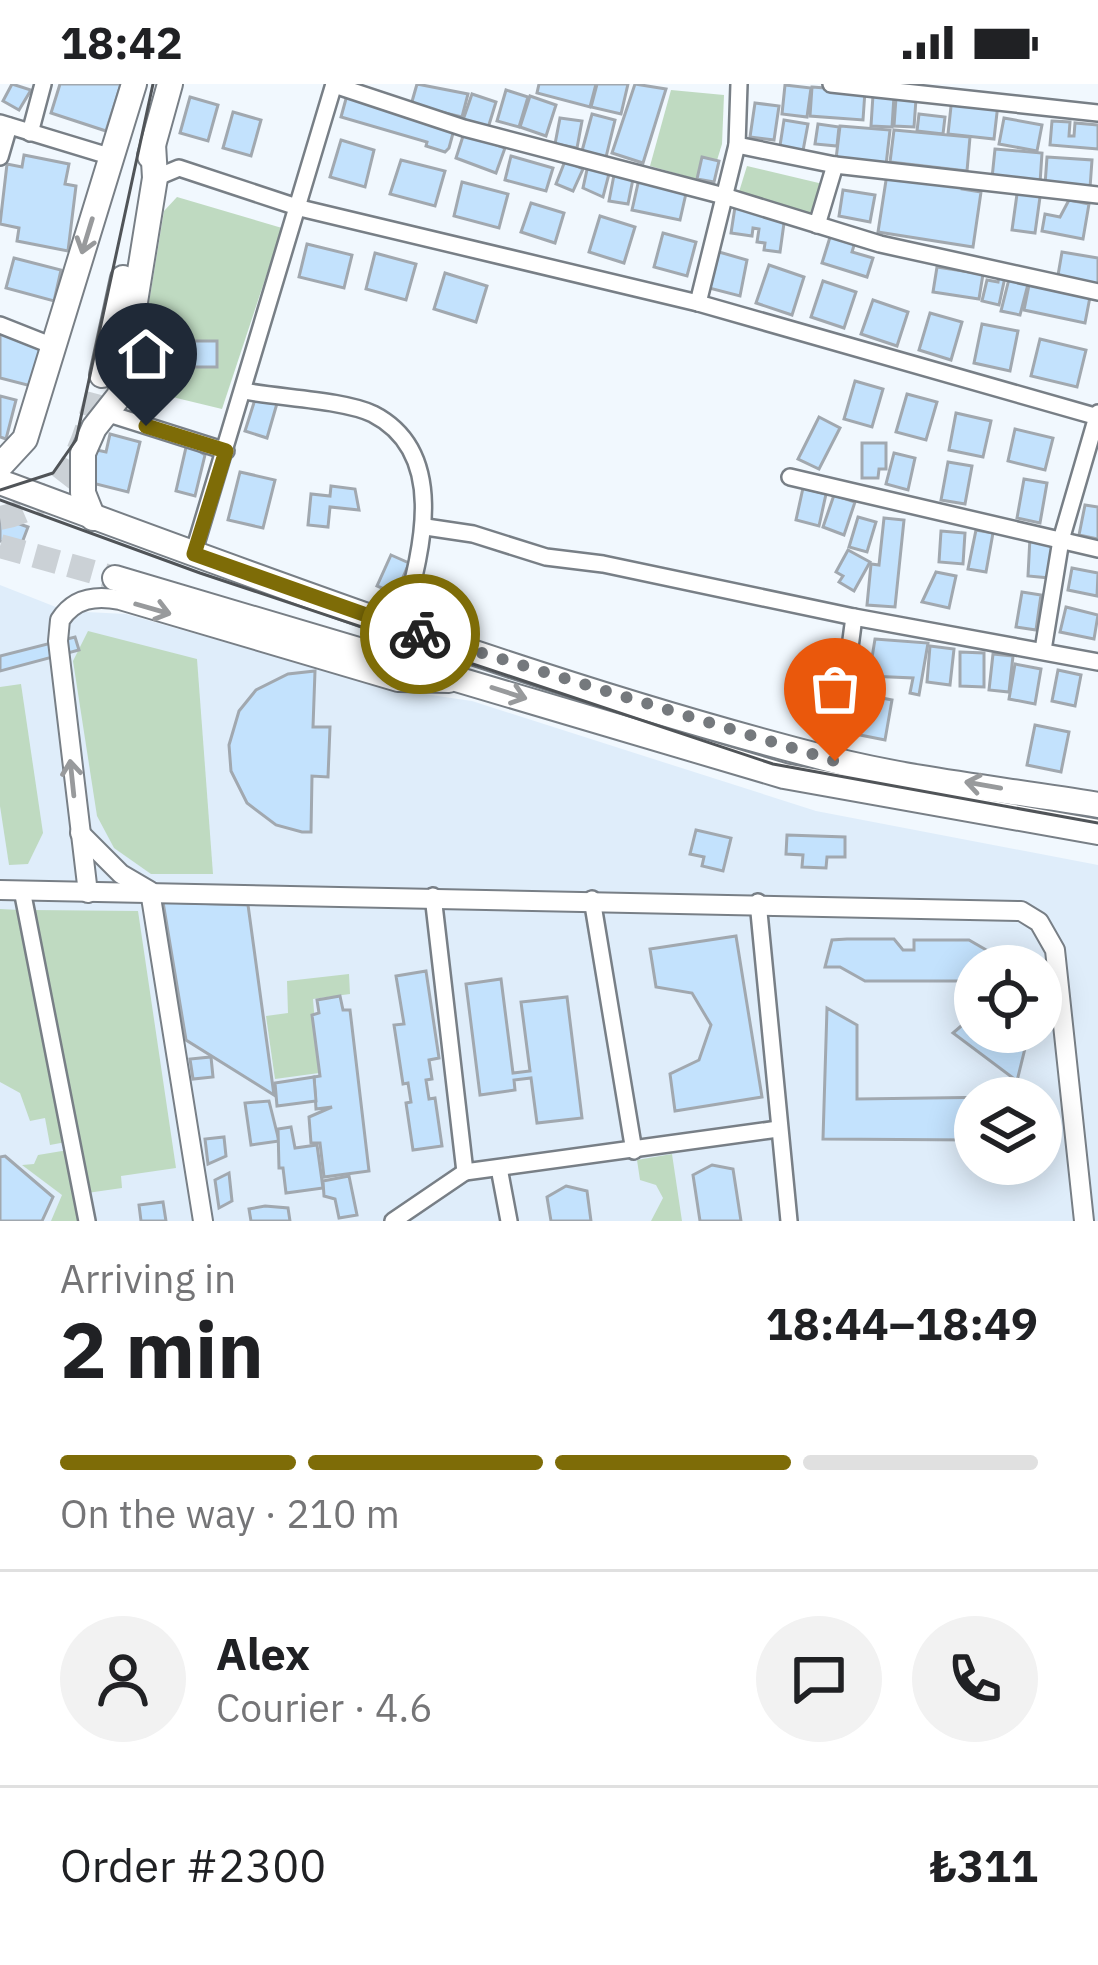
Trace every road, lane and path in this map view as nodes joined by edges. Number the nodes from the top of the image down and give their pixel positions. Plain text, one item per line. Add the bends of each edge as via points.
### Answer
1 (43, 84) edge
2 (134, 84) edge
3 (170, 84) edge
4 (739, 84) edge
5 (831, 84) edge
6 (334, 85) edge
7 (1098, 113) edge
8 (4, 125) edge
9 (30, 134) junction
10 (153, 144) junction
11 (737, 146) junction
12 (0, 157) edge
13 (112, 157) junction
14 (835, 165) junction
15 (154, 178) junction
16 (1098, 195) edge
17 (724, 196) junction
18 (300, 208) junction
19 (817, 225) junction
20 (1098, 292) edge
21 (698, 302) junction
22 (0, 325) edge
23 (53, 346) junction
24 (102, 375) tunnel mouth
25 (244, 391) junction
26 (106, 413) junction
27 (1098, 416) edge
28 (226, 451) junction
29 (0, 466) edge
30 (790, 477) dead end
31 (0, 482) edge
32 (93, 518) junction
33 (426, 527) junction
34 (1061, 540) junction
35 (1098, 548) edge
36 (194, 554) junction
37 (115, 578) tunnel mouth
38 (854, 617) junction
39 (401, 627) junction
40 (1043, 650) junction
41 (1098, 662) edge
42 (468, 683) junction
43 (835, 761) junction
44 (1098, 806) edge
45 (77, 830) junction
46 (1098, 832) edge
47 (0, 890) edge
48 (22, 890) junction
49 (150, 891) junction
50 (88, 893) junction
51 (433, 896) junction
52 (592, 899) junction
53 (758, 902) junction
54 (778, 1129) junction
55 (634, 1151) junction
56 (500, 1168) junction
57 (465, 1172) junction
58 (87, 1221) edge
59 (202, 1221) edge
60 (393, 1221) edge
61 (508, 1221) edge
62 (789, 1221) edge
63 (1084, 1221) edge

1 - 9 street
2 - 13 main road
3 - 10 main road
4 - 11 street
5 - 7 street
6 - 17 street
6 - 18 street
8 - 9 street
8 - 12 street
9 - 13 street
10 - 15 main road
10 - 24 main road
11 - 14 street
11 - 17 street
13 -> 23 main road
14 - 16 street
14 - 19 street
15 - 18 street via 179,168
15 - 26 main road via 121,391
17 - 19 street
17 - 21 street
18 - 21 street
18 - 25 street
19 - 20 street
21 - 27 street
22 - 23 street
23 - 29 main road via 25,439
25 - 28 street
25 - 33 street via 370,412 389,426 411,451
26 - 28 street
26 - 32 main road via 81,466
27 - 34 street
28 - 36 street
30 - 34 street
31 - 32 main road
32 - 36 main road
33 - 38 street
33 - 39 street
34 - 35 street
34 - 40 street
36 - 39 main road
37 - 42 main road
38 - 40 street
38 - 43 street
39 - 43 main road
40 - 41 street
45 -> 42 street via 58,641 66,610 92,597 398,682
42 -> 46 main road via 784,776
44 -> 43 main road
45 - 49 street
45 - 50 street
47 - 48 street
48 - 50 street
48 - 58 street
49 - 50 street
49 - 51 street
49 - 59 street
51 - 52 street
51 - 57 street
52 - 53 street
52 - 55 street
53 - 54 street
53 - 63 street via 1000,906 1039,922 1055,950
54 - 55 street
54 - 62 street
55 - 56 street
56 - 57 street
56 - 61 street
57 - 60 street

